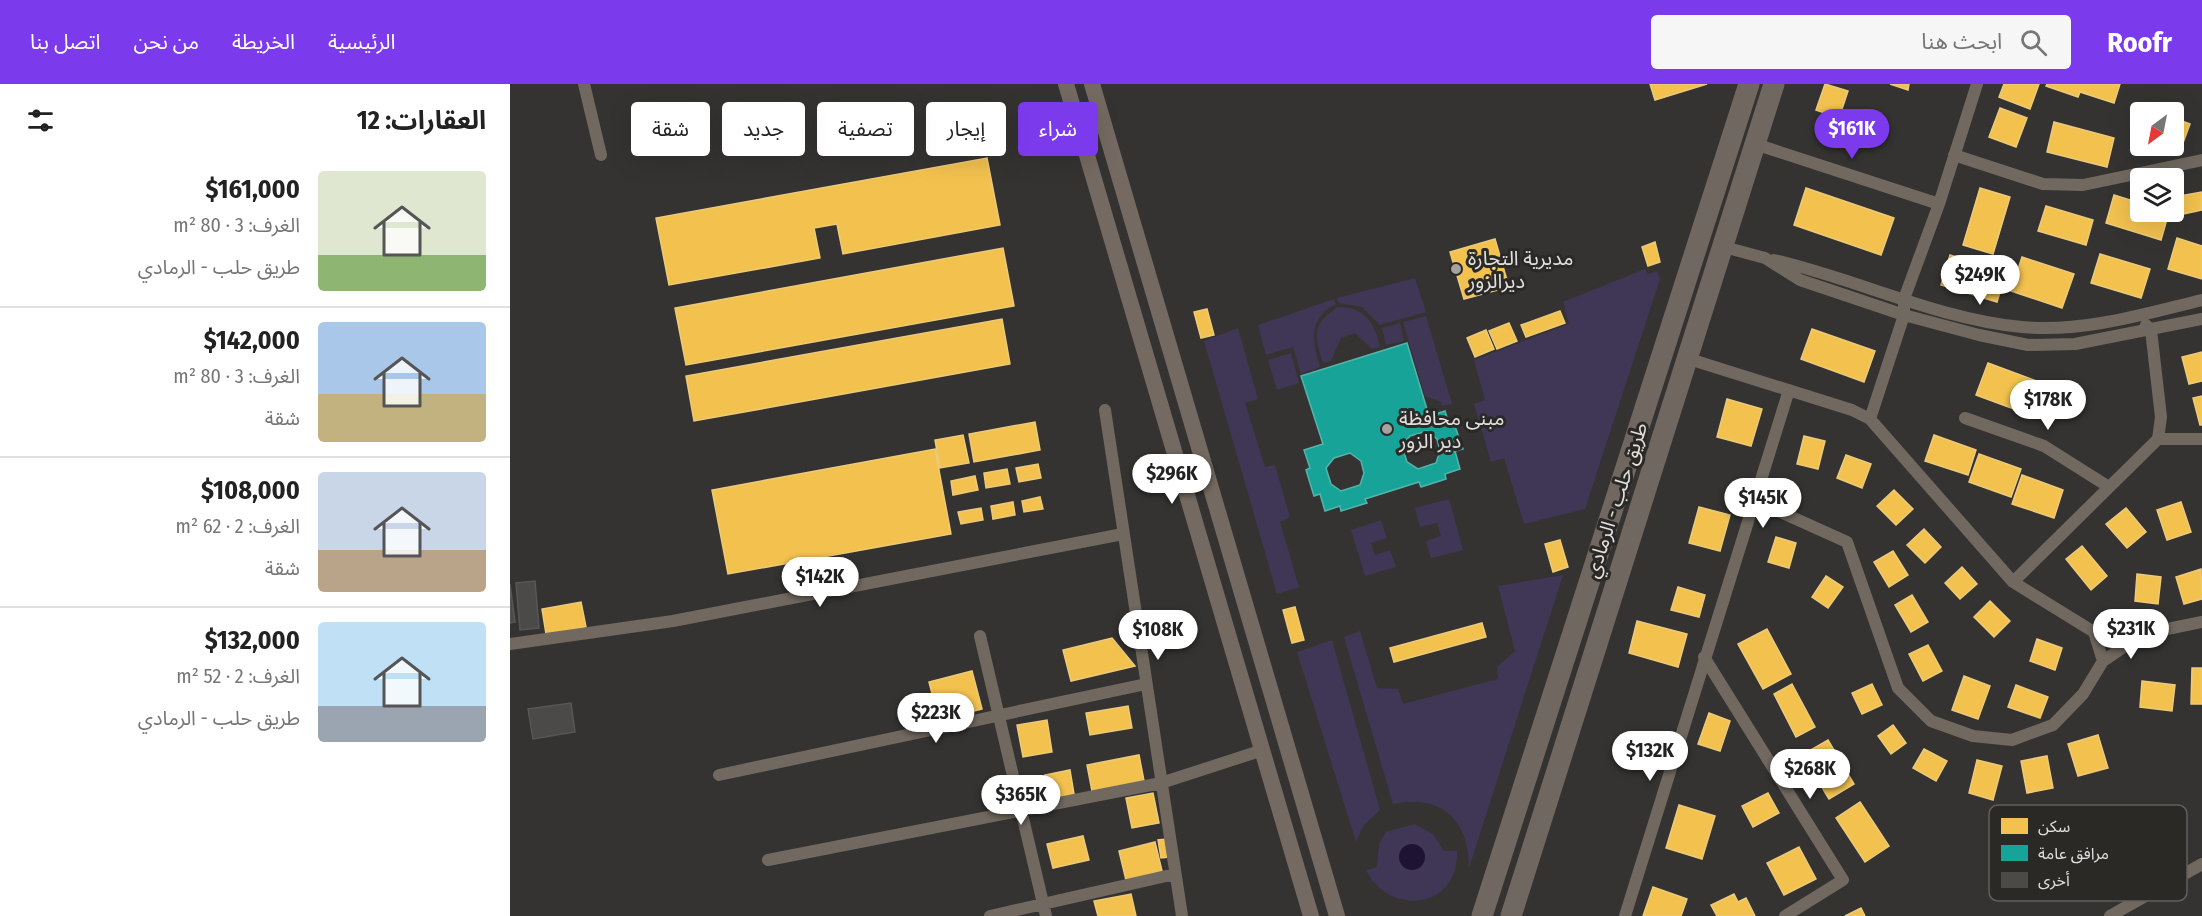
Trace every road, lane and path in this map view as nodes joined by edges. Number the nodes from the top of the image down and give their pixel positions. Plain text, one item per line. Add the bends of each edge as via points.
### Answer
1 (584, 84) edge
2 (1066, 84) edge
3 (1092, 84) edge
4 (1749, 84) edge
5 (1774, 84) edge
6 (1977, 84) edge
7 (1755, 144) junction
8 (601, 155) dead end
9 (1954, 155) junction
10 (2202, 160) edge
11 (1939, 204) junction
12 (1724, 247) junction
13 (1765, 258) junction
14 (1904, 298) junction
15 (2202, 300) edge
16 (1904, 315) junction
17 (2139, 315) junction
18 (2202, 319) edge
19 (2151, 330) junction
20 (1686, 358) junction
21 (1789, 390) junction
22 (1104, 410) dead end
23 (1965, 418) dead end
24 (1870, 419) junction
25 (2158, 439) junction
26 (2202, 439) edge
27 (2109, 487) junction
28 (1756, 501) junction
29 (1123, 534) junction
30 (2013, 582) junction
31 (2202, 622) edge
32 (2094, 632) junction
33 (2143, 634) junction
34 (980, 636) dead end
35 (510, 644) edge
36 (1704, 657) junction
37 (2103, 661) junction
38 (1146, 684) junction
39 (999, 715) junction
40 (1263, 750) junction
41 (719, 775) dead end
42 (1161, 783) junction
43 (1022, 810) junction
44 (768, 860) dead end
45 (2202, 864) edge
46 (2187, 872) edge
47 (1175, 874) junction
48 (2137, 901) edge
49 (1045, 910) edge
50 (990, 916) edge
51 (1182, 916) edge
52 (1311, 916) edge
53 (1337, 916) edge
54 (1482, 916) edge
55 (1511, 916) edge
56 (1625, 916) edge
57 (1785, 916) edge
58 (2110, 916) edge

1 - 8 street
2 - 40 main road
3 - 53 main road
4 - 54 highway, طريق حلب - الرمادي
5 - 7 highway, طريق حلب - الرمادي
6 - 9 street
7 - 11 street
7 - 12 highway, طريق حلب - الرمادي
9 - 10 street via 2043,184 2083,184
9 - 11 street
11 - 14 street
12 - 13 street
12 - 20 highway, طريق حلب - الرمادي
13 - 14 street
13 - 16 street via 1800,280
14 - 16 street
14 - 17 street via 1976,321 2023,327 2067,328
15 - 17 street
16 - 19 street via 2028,345 2075,344
16 - 24 street
17 - 19 street
18 - 19 street
19 - 25 street via 2161,417
20 - 21 street
20 - 55 highway, طريق حلب - الرمادي
21 - 24 street
21 - 28 street
22 - 29 street
23 - 27 street via 2044,446
24 - 30 street
25 - 26 street
25 - 27 street
27 - 30 street
28 - 36 street
28 - 37 street via 1847,542 1898,688 1931,721 1973,736 2012,740 2053,725 2084,694
29 - 35 street via 673,621
29 - 38 street
30 - 32 street
31 - 33 street
32 - 33 street
32 - 37 street
33 - 37 street
34 - 39 street
36 - 56 street
36 - 57 street via 1843,880
38 - 39 street
38 - 42 street
39 - 41 street
39 - 43 street
40 - 42 street
40 - 52 main road
42 - 43 street
42 - 47 street
43 - 44 street
43 - 49 street
45 - 46 street
47 - 49 street
47 - 51 street
48 - 58 street
49 - 50 street

